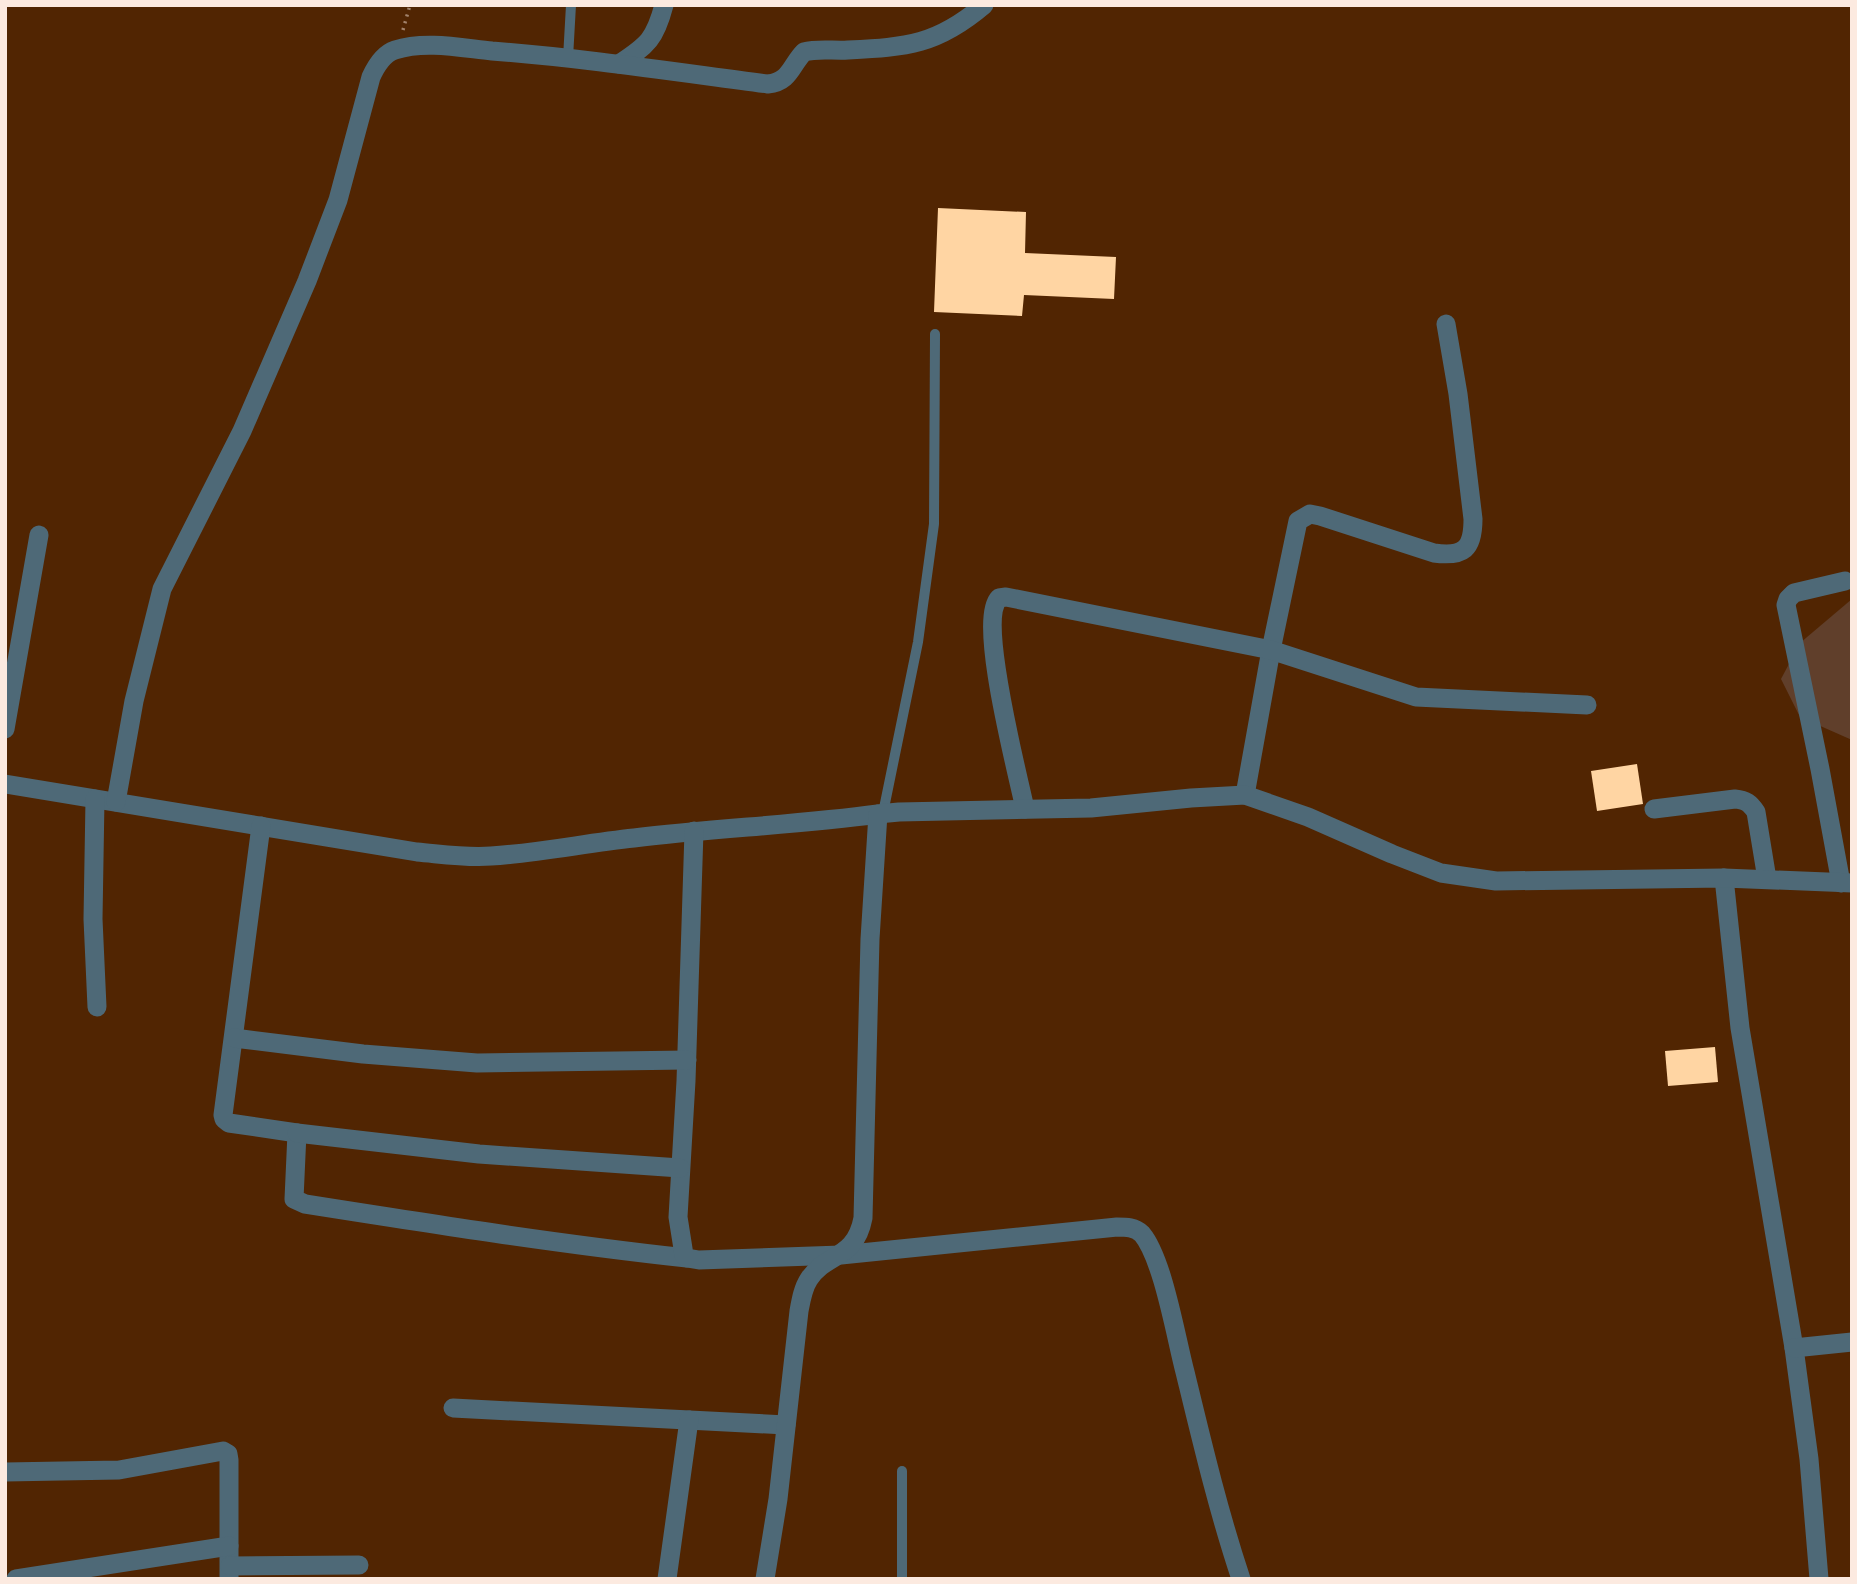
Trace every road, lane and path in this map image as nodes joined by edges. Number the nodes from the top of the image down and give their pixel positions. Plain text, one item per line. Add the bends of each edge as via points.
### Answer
1 (571, 5) edge
2 (664, 5) edge
3 (984, 5) edge
4 (568, 58) junction
5 (620, 64) junction
6 (1446, 324) dead end
7 (935, 334) dead end
8 (39, 535) dead end
9 (1845, 581) dead end
10 (1271, 650) junction
11 (1587, 705) dead end
12 (5, 729) edge
13 (5, 784) edge
14 (1245, 795) junction
15 (95, 799) junction
16 (116, 802) junction
17 (1654, 809) dead end
18 (1026, 810) junction
19 (881, 814) junction
20 (261, 826) junction
21 (694, 831) junction
22 (1724, 878) junction
23 (1767, 879) junction
24 (1846, 883) edge
25 (97, 1007) dead end
26 (234, 1038) junction
27 (687, 1060) junction
28 (297, 1133) junction
29 (680, 1168) junction
30 (841, 1255) junction
31 (687, 1258) junction
32 (1852, 1342) edge
33 (1794, 1348) junction
34 (453, 1409) dead end
35 (689, 1420) junction
36 (786, 1425) junction
37 (902, 1471) dead end
38 (5, 1472) edge
39 (229, 1546) junction
40 (359, 1566) dead end
41 (230, 1572) edge
42 (16, 1579) edge
43 (667, 1579) edge
44 (765, 1579) edge
45 (902, 1579) edge
46 (1241, 1579) edge
47 (1819, 1579) edge

1 - 4 lane
2 - 5 street via 649,42
3 - 5 street via 942,35 919,43 804,52 779,83
4 - 5 street
4 - 16 street via 413,47 394,50 377,64 338,200 307,281 247,421 162,589 134,701
6 - 10 street via 1473,519 1470,545 1449,555 1434,553 1320,516 1303,516 1298,521
7 - 19 lane via 934,524 918,642
8 - 12 street
9 - 24 street via 1794,593 1786,605
10 - 11 street via 1416,697
10 - 14 street
10 - 18 street via 999,597 992,614 992,644
13 - 15 street
14 - 18 street
14 - 22 street via 1440,873 1496,881
15 - 16 street
15 - 25 street
16 - 20 street
17 - 23 street via 1745,800 1756,812
18 - 19 street
19 - 21 street
19 - 30 street via 870,939 863,1218 852,1246
20 - 21 street via 464,856
20 - 26 street
21 - 27 street
22 - 23 street
22 - 33 street via 1740,1028
23 - 24 street
26 - 27 street via 477,1063
26 - 28 street via 224,1119
27 - 29 street
28 - 29 street via 480,1154
28 - 31 street via 293,1192 298,1202
29 - 31 street via 679,1233 681,1251
30 - 31 street
30 - 36 street via 821,1267 803,1290
30 - 46 street via 1117,1227 1137,1230 1151,1251 1165,1290 1216,1505
32 - 33 street
33 - 47 street via 1810,1459
34 - 35 street
35 - 36 street
35 - 43 street
36 - 44 street
37 - 45 lane
38 - 39 street via 119,1470 223,1451 229,1460
39 - 41 street
39 - 42 street
40 - 41 street

